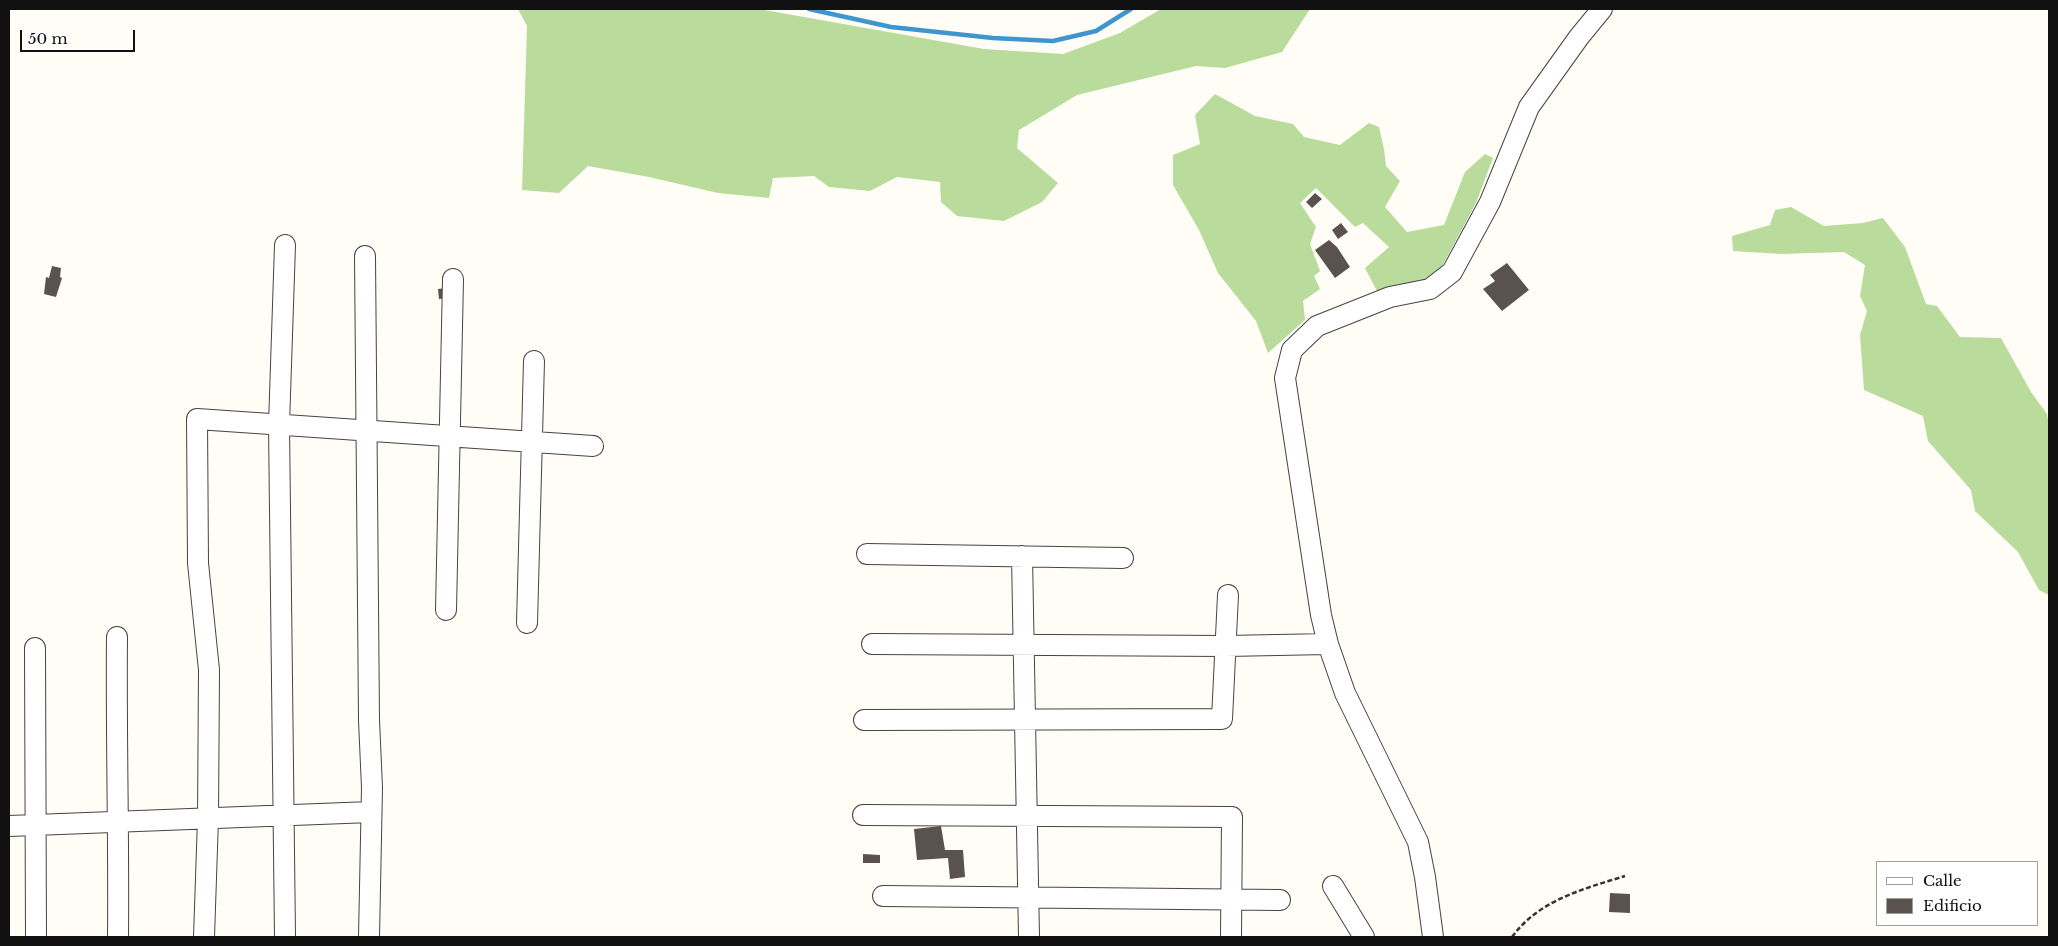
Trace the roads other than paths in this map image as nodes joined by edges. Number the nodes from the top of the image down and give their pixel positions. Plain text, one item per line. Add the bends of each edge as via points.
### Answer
1 (1602, 9) edge
2 (285, 246) dead end
3 (365, 256) dead end
4 (453, 279) dead end
5 (534, 361) dead end
6 (279, 424) junction
7 (365, 430) junction
8 (450, 436) junction
9 (532, 441) junction
10 (593, 446) dead end
11 (866, 554) dead end
12 (1022, 556) junction
13 (1123, 558) dead end
14 (1228, 594) dead end
15 (446, 610) dead end
16 (527, 623) dead end
17 (117, 637) dead end
18 (872, 644) dead end
19 (1328, 644) junction
20 (1023, 646) junction
21 (1226, 646) junction
22 (35, 648) dead end
23 (864, 720) dead end
24 (1025, 720) junction
25 (370, 812) junction
26 (284, 815) junction
27 (864, 815) dead end
28 (1027, 815) junction
29 (208, 819) junction
30 (120, 822) junction
31 (36, 825) junction
32 (9, 826) edge
33 (1333, 886) dead end
34 (883, 896) dead end
35 (1029, 897) junction
36 (1231, 899) junction
37 (1280, 900) dead end
38 (36, 937) edge
39 (118, 937) edge
40 (204, 937) edge
41 (285, 937) edge
42 (369, 937) edge
43 (1030, 937) edge
44 (1231, 937) edge
45 (1364, 937) edge
46 (1433, 937) edge

1 - 19 street via 1529,107 1490,202 1452,272 1430,289 1390,297 1317,326 1292,350 1285,378
2 - 6 street
3 - 7 street
4 - 8 street
5 - 9 street
6 - 7 street
6 - 26 street
6 - 29 street via 197,419 198,563 209,670
7 - 8 street
7 - 25 street
8 - 9 street
8 - 15 street
9 - 10 street
9 - 16 street
11 - 12 street
12 - 13 street
12 - 20 street
14 - 21 street
17 - 30 street
18 - 20 street
19 - 21 street
19 - 46 street via 1345,693 1418,842 1426,876
20 - 21 street
20 - 24 street
21 - 24 street via 1222,719
22 - 31 street
23 - 24 street
24 - 28 street
25 - 26 street
25 - 42 street
26 - 29 street
26 - 41 street
27 - 28 street
28 - 35 street
28 - 36 street via 1232,817
29 - 30 street
29 - 40 street
30 - 31 street
30 - 39 street
31 - 32 street
31 - 38 street
33 - 45 street
34 - 35 street
35 - 36 street
35 - 43 street
36 - 37 street
36 - 44 street

